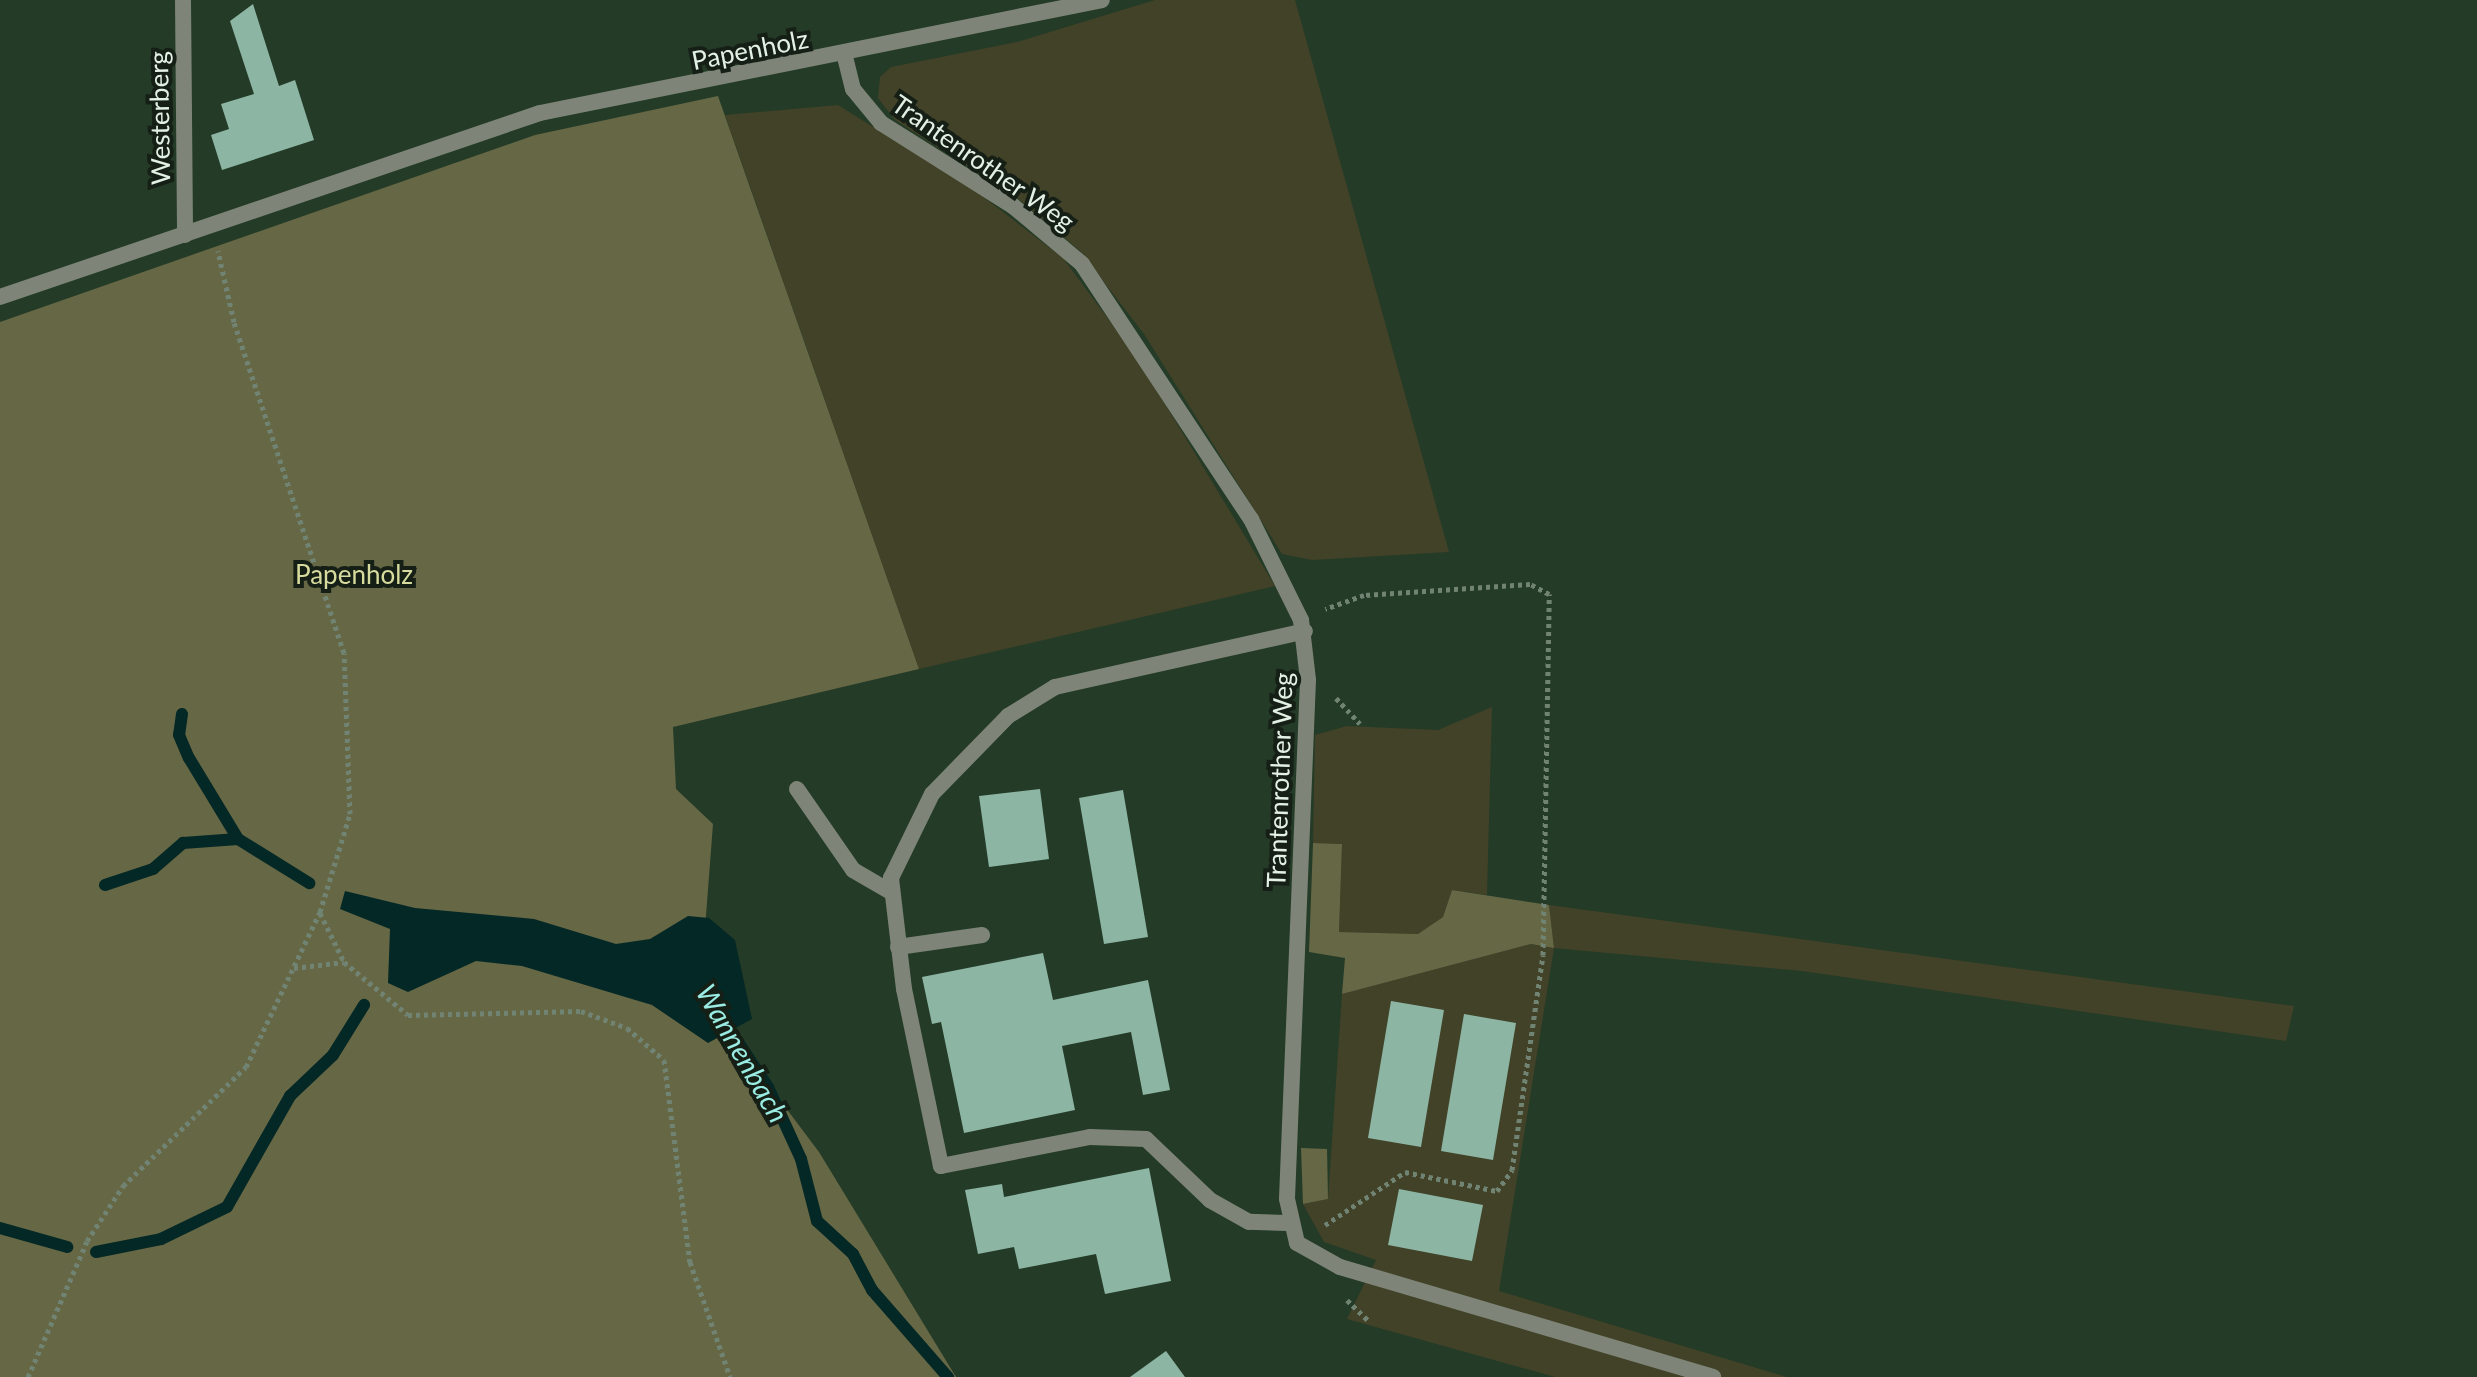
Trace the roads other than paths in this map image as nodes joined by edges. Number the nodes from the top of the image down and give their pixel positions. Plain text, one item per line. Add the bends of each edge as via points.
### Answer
1 (183, 0) edge
2 (1102, 0) edge
3 (845, 57) junction
4 (185, 235) junction
5 (0, 297) edge
6 (1305, 631) junction
7 (797, 789) dead end
8 (891, 892) junction
9 (982, 935) dead end
10 (898, 947) junction
11 (1287, 1223) junction
12 (1713, 1377) edge

1 - 4 street, Westerberg
2 - 3 street, Papenholz
3 - 4 street, Papenholz via 540,113
3 - 6 street, Trantenrother Weg via 853,89 881,123 1013,206 1082,264 1251,519
4 - 5 street, Papenholz
6 - 8 street via 1043,694 1008,716 932,794 908,834
6 - 11 street, Trantenrother Weg
7 - 8 street via 853,870
8 - 10 street
9 - 10 street
10 - 11 street via 941,1166 1090,1137 1146,1139 1210,1200 1249,1222
11 - 12 street, Trantenrother Weg via 1297,1243 1340,1267

